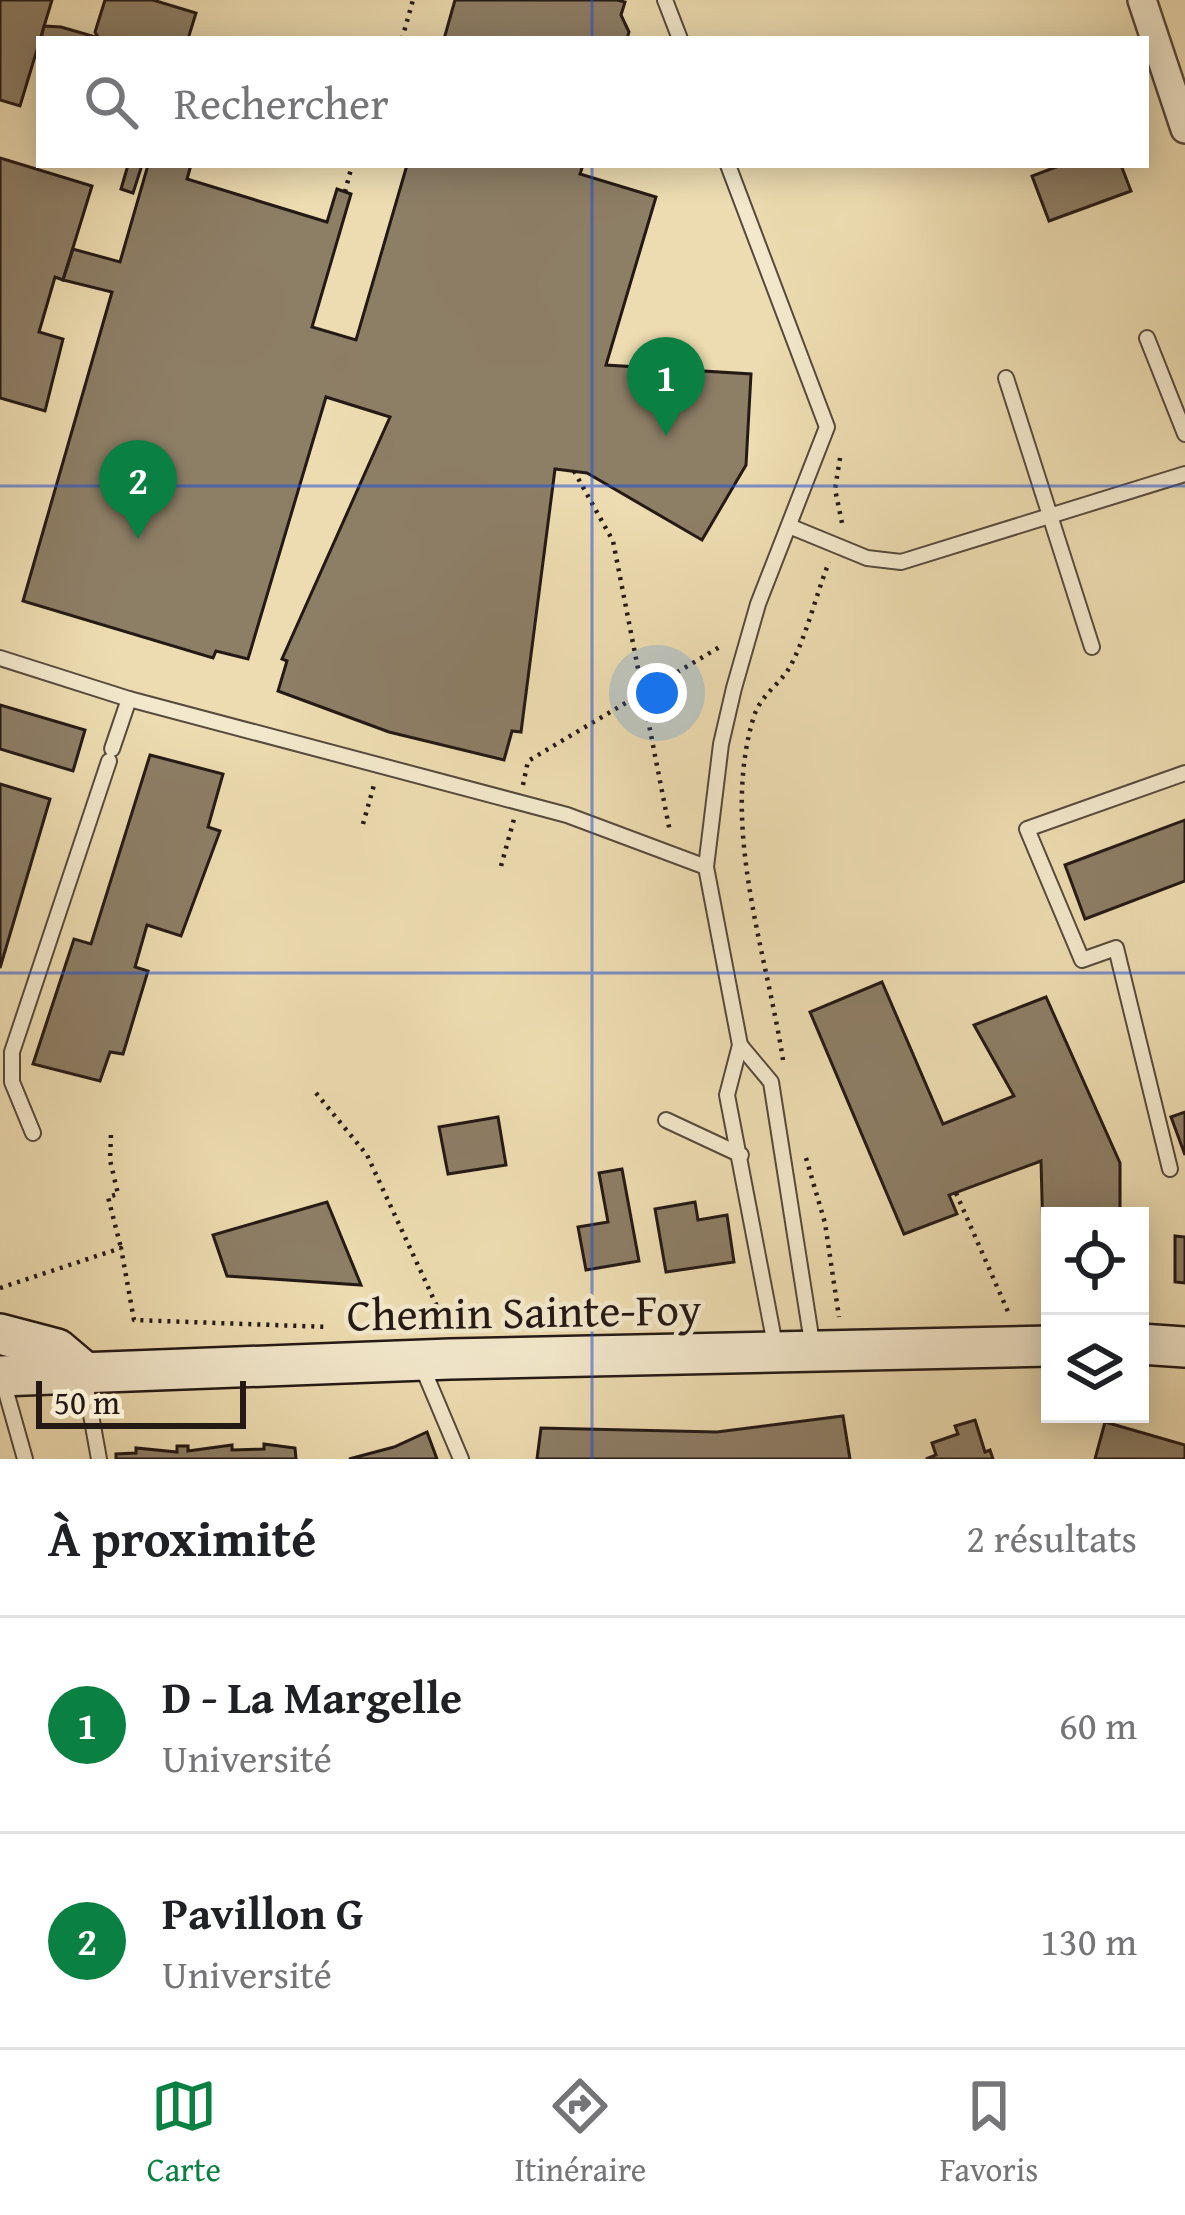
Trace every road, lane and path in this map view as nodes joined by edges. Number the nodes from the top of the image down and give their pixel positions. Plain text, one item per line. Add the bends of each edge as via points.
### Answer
1 (413, 0) edge
2 (665, 0) edge
3 (1142, 0) edge
4 (403, 36) edge
5 (679, 36) edge
6 (1185, 129) edge
7 (351, 168) edge
8 (729, 168) edge
9 (344, 192) dead end
10 (1147, 338) dead end
11 (1006, 378) dead end
12 (824, 418) junction
13 (1185, 434) edge
14 (574, 471) dead end
15 (1185, 474) edge
16 (1048, 517) junction
17 (788, 526) junction
18 (834, 546) junction
19 (1092, 647) dead end
20 (744, 652) junction
21 (0, 658) edge
22 (644, 690) junction
23 (129, 700) junction
24 (378, 767) junction
25 (1185, 773) edge
26 (518, 803) junction
27 (363, 824) dead end
28 (674, 855) junction
29 (501, 866) dead end
30 (706, 867) junction
31 (740, 1045) junction
32 (6, 1054) edge
33 (783, 1060) dead end
34 (316, 1094) dead end
35 (666, 1120) dead end
36 (33, 1133) dead end
37 (111, 1135) dead end
38 (804, 1152) dead end
39 (741, 1155) junction
40 (1170, 1169) dead end
41 (956, 1193) dead end
42 (122, 1247) junction
43 (0, 1288) edge
44 (337, 1328) dead end
45 (0, 1334) edge
46 (423, 1345) junction
47 (1149, 1345) edge
48 (1036, 1346) edge
49 (1185, 1347) edge
50 (811, 1354) junction
51 (83, 1371) junction
52 (1, 1376) edge
53 (25, 1459) edge
54 (99, 1459) edge
55 (461, 1459) edge

1 - 4 path
2 - 5 lane
3 - 6 street
7 - 9 path
8 - 12 lane
10 - 13 lane
11 - 16 lane
12 - 17 lane
12 - 18 path via 842,424 834,479 842,526
14 - 22 path via 613,541
15 - 16 lane
16 - 18 lane via 901,562
16 - 19 lane
17 - 18 lane
17 - 20 lane
18 - 33 path via 790,668 756,711 741,790
20 - 22 path via 718,644
20 - 30 lane via 721,744
21 - 23 lane
22 - 26 path via 528,761
22 - 28 path
23 - 24 lane
23 - 32 lane
24 - 26 lane
24 - 27 path
25 - 40 lane via 1027,829 1082,960 1116,948
26 - 28 lane
26 - 29 path
28 - 30 lane
30 - 31 lane
31 - 39 lane via 727,1095
31 - 50 lane via 771,1082
32 - 36 lane
34 - 46 path via 367,1154 449,1332
35 - 39 lane
37 - 42 path via 118,1195 108,1197
38 - 50 path via 825,1223
39 - 50 lane
41 - 48 path
42 - 43 path
42 - 44 path via 134,1320
45 - 51 main road via 57,1349
46 - 50 main road, Chemin Sainte-Foy
46 - 51 main road, Chemin Sainte-Foy
46 - 55 lane
47 - 49 main road
48 - 50 main road, Chemin Sainte-Foy
51 - 52 main road, Chemin Sainte-Foy
51 - 54 lane
52 - 53 lane

